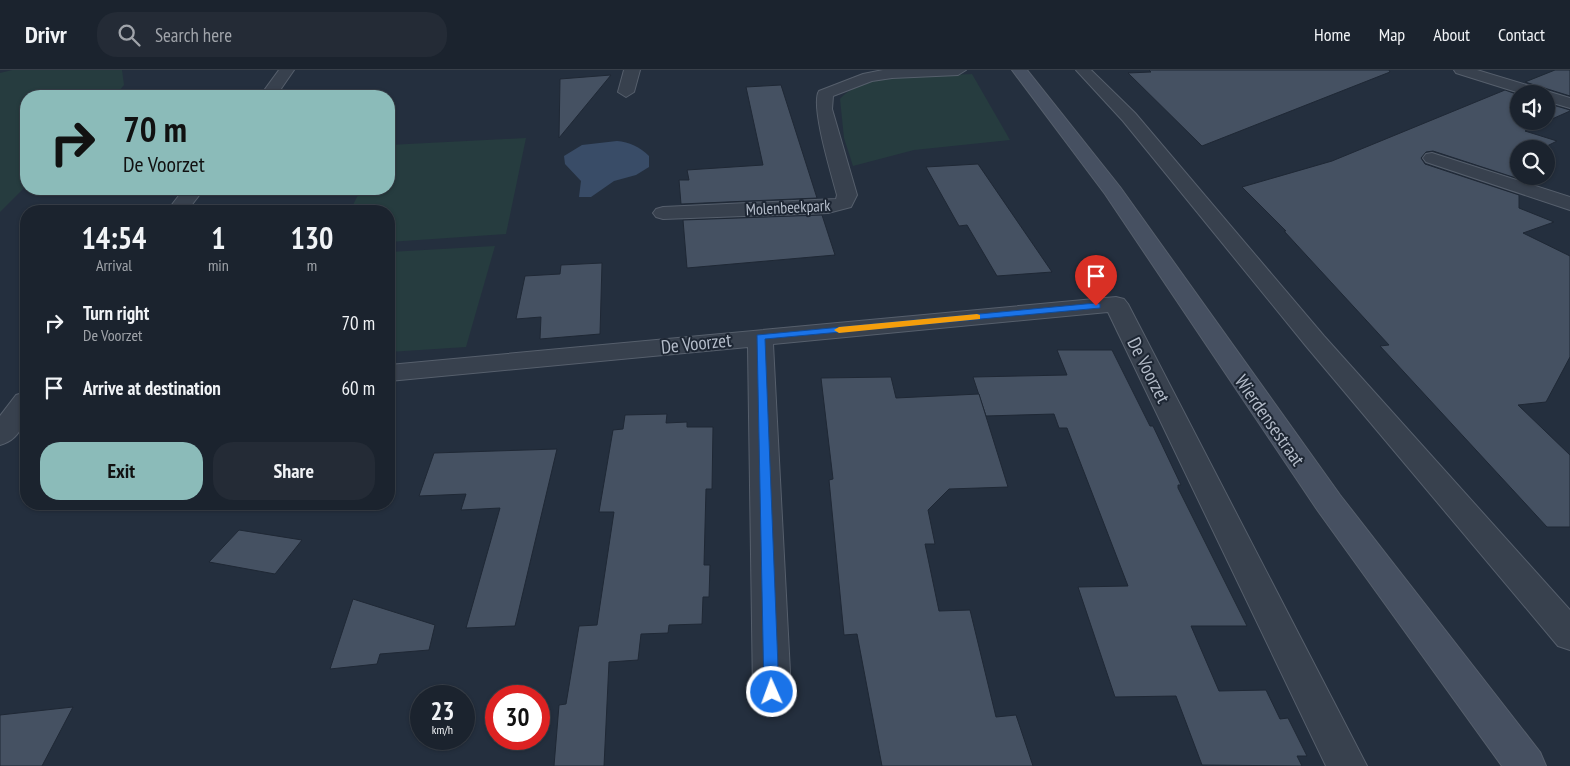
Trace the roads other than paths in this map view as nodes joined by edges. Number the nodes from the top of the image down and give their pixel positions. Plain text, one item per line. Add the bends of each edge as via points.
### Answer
1 (287, 70) edge
2 (632, 70) edge
3 (848, 70) edge
4 (958, 70) edge
5 (1019, 70) edge
6 (1083, 70) edge
7 (1460, 70) edge
8 (868, 77) junction
9 (1510, 85) edge
10 (272, 90) edge
11 (626, 92) dead end
12 (1555, 99) edge
13 (1570, 103) edge
14 (1432, 158) dead end
15 (189, 195) edge
16 (1570, 204) edge
17 (182, 205) edge
18 (664, 213) dead end
19 (760, 337) junction
20 (395, 372) edge
21 (20, 412) edge
22 (0, 435) edge
23 (1570, 634) edge
24 (772, 692) dead end
25 (1347, 766) edge
26 (1526, 766) edge

1 - 10 street
2 - 11 street
3 - 8 street, Molenbeekpark
4 - 8 street, Molenbeekpark
5 - 26 main road, Wierdensestraat via 1114,191 1329,503
6 - 23 street via 1129,117 1315,340
7 - 9 street
8 - 18 street, Molenbeekpark via 825,94 824,109 847,194 844,203 828,207
12 - 13 street
14 - 16 street
15 - 17 street
19 - 20 street, De Voorzet
19 - 24 street
19 - 25 street, De Voorzet via 1116,304
21 - 22 street

